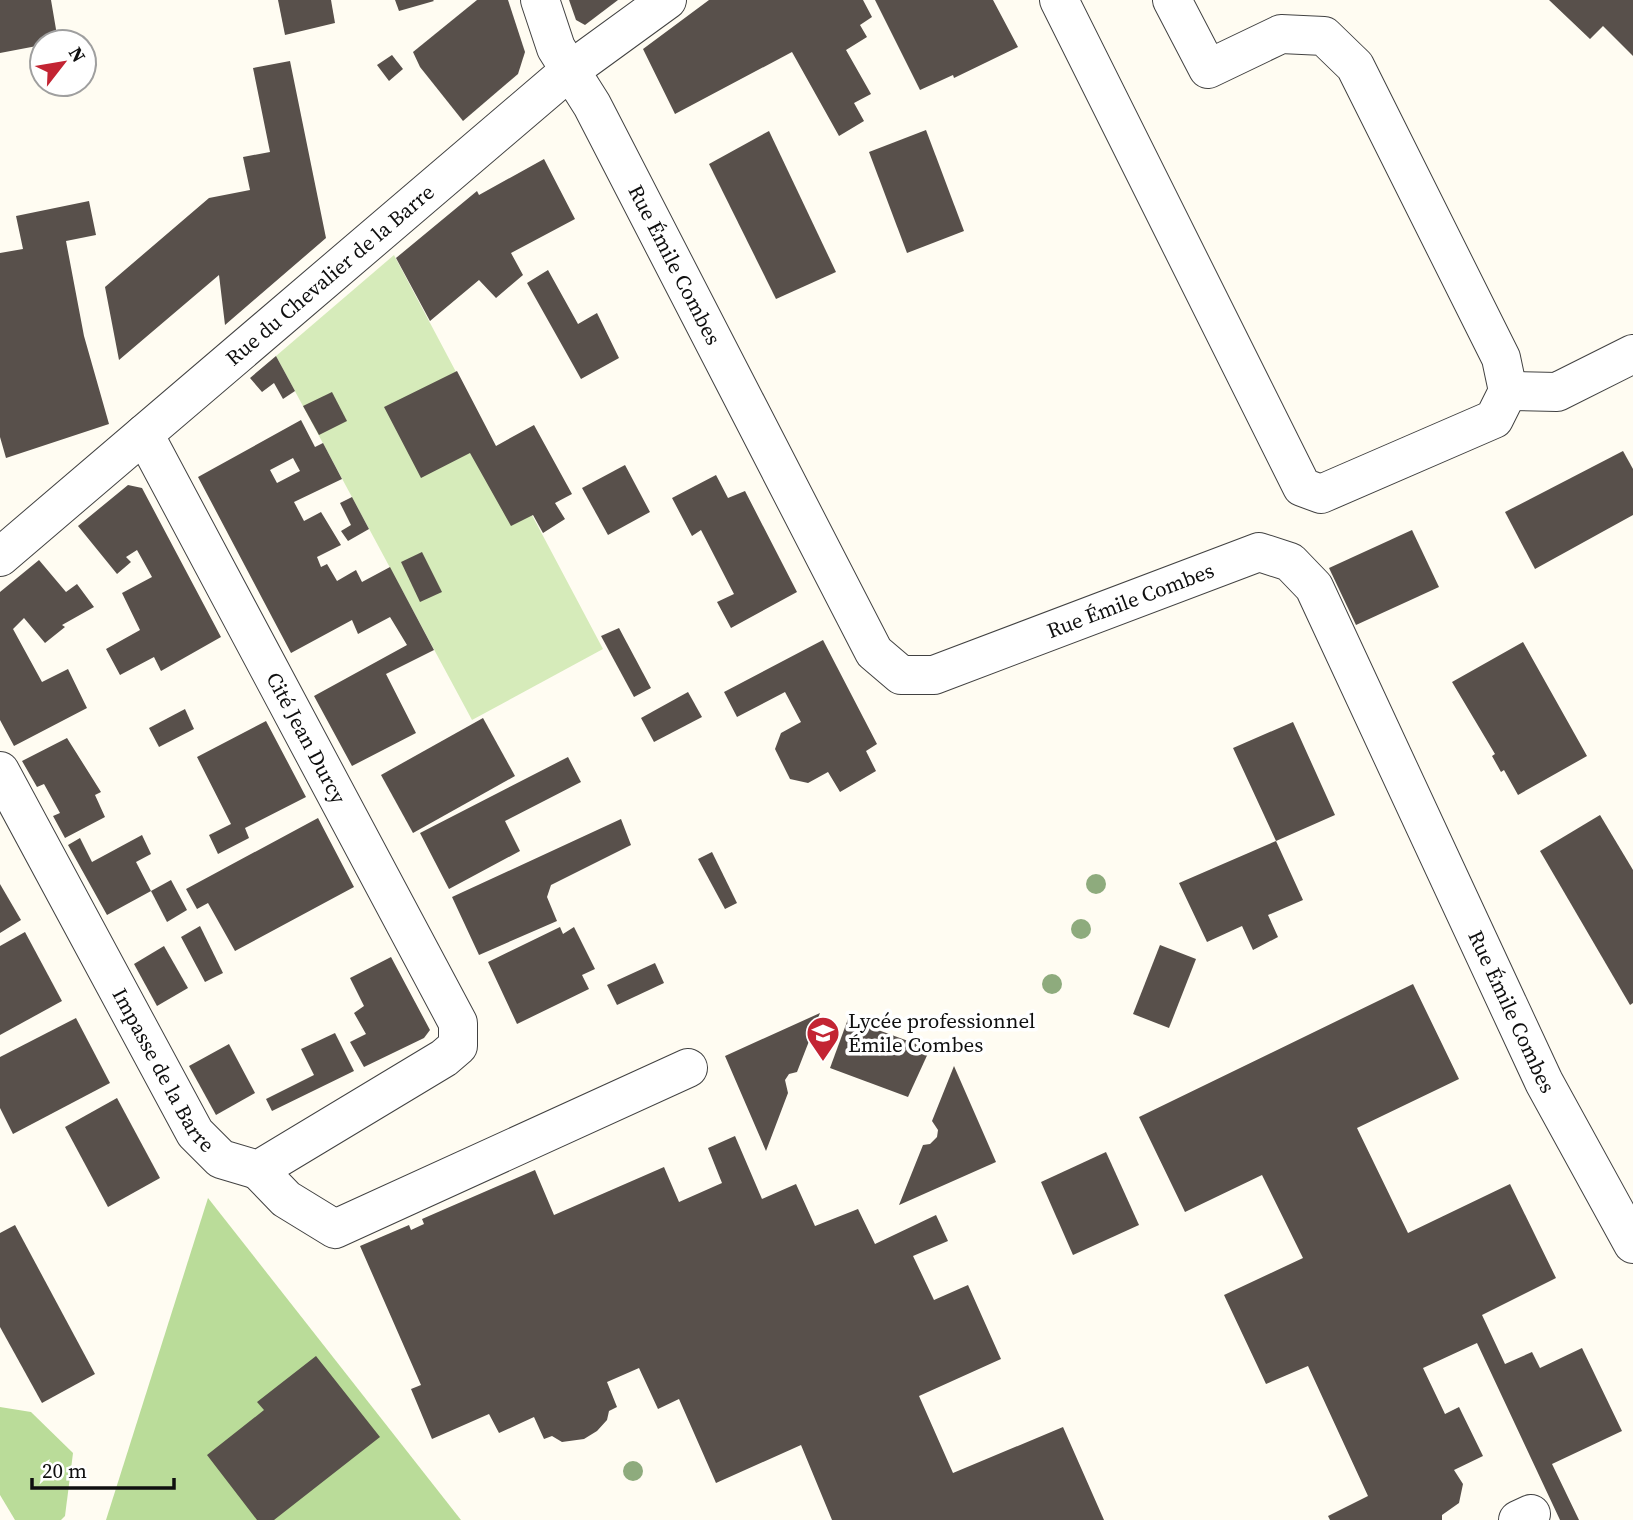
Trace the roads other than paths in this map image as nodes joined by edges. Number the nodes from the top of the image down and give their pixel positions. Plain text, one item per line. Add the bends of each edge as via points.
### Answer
1 (540, 0) edge
2 (667, 0) edge
3 (1059, 0) edge
4 (1172, 0) edge
5 (568, 72) junction
6 (1633, 354) edge
7 (1508, 391) junction
8 (144, 434) junction
9 (0, 557) edge
10 (0, 771) edge
11 (688, 1068) dead end
12 (258, 1170) junction
13 (1633, 1244) edge

1 - 5 street, Rue Émile Combes
2 - 5 street, Rue du Chevalier de la Barre
3 - 7 street via 1303,487 1321,494 1494,419
4 - 7 street via 1208,69 1281,34 1324,36 1354,66 1501,358
5 - 8 street, Rue du Chevalier de la Barre
5 - 13 street, Rue Émile Combes via 592,105 874,652 901,675 934,675 1259,552 1290,562 1314,587 1544,1082
6 - 7 street via 1557,392
8 - 9 street, Rue du Chevalier de la Barre
8 - 12 street, Cité Jean Durcy via 458,1023 458,1045 444,1058
10 - 12 street, Impasse de la Barre via 195,1133 220,1159
11 - 12 street via 335,1229 286,1199

